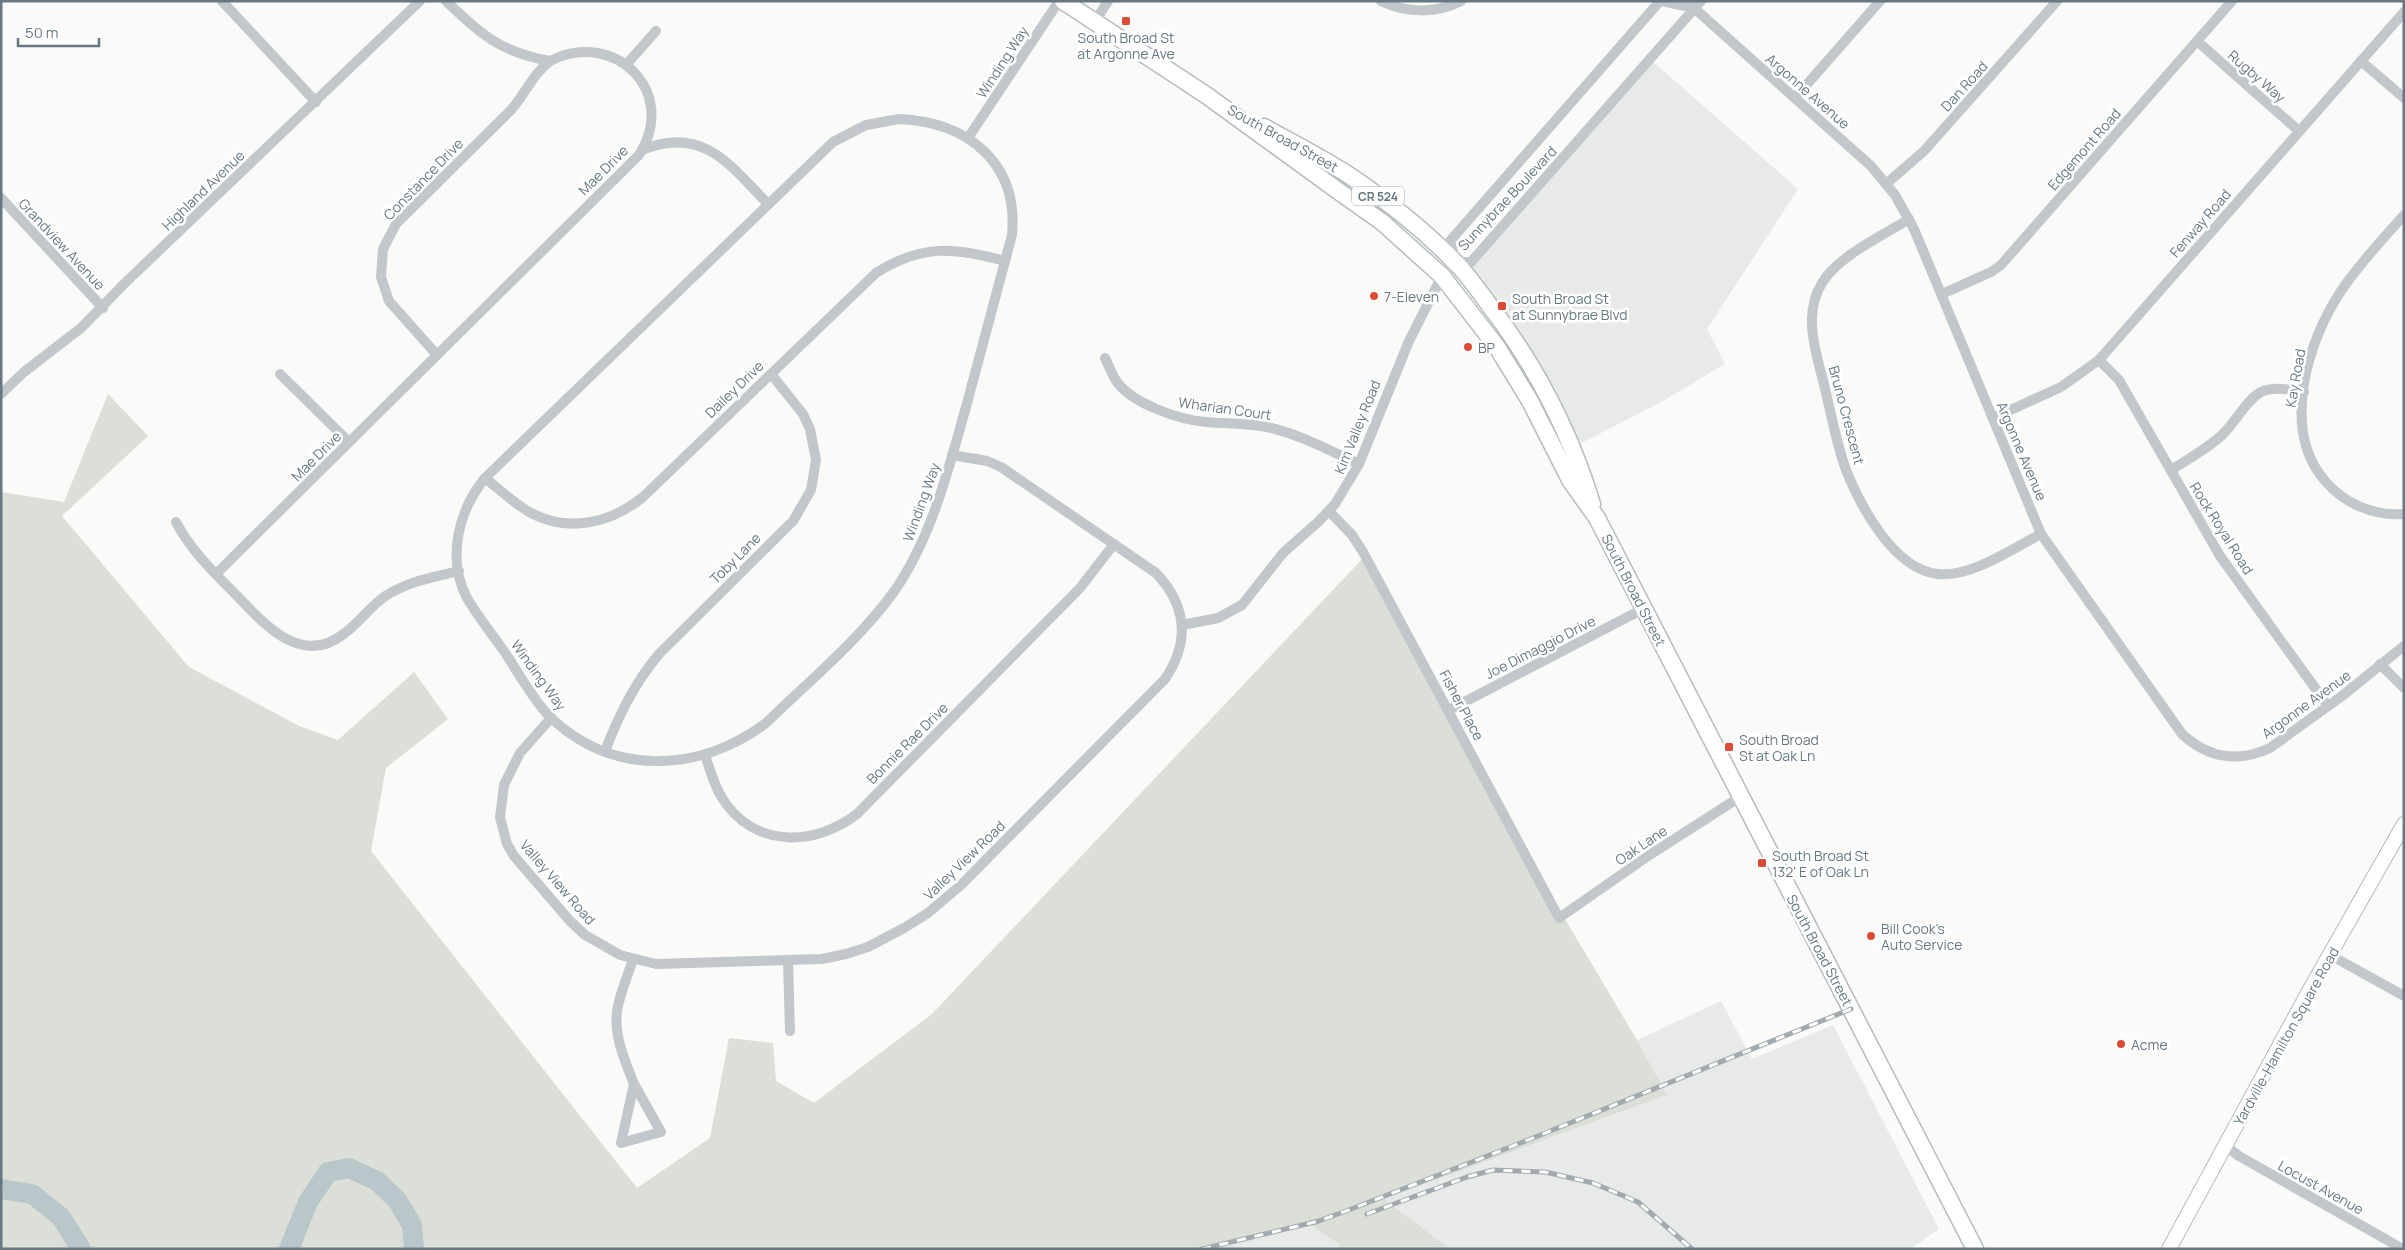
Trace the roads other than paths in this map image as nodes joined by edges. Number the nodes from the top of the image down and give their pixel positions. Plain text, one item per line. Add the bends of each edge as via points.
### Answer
1 (222, 1) edge
2 (420, 1) edge
3 (446, 1) edge
4 (1059, 1) edge
5 (1063, 1) edge
6 (1108, 1) edge
7 (1381, 1) edge
8 (1461, 1) edge
9 (1661, 1) edge
10 (1880, 1) edge
11 (2057, 1) edge
12 (2232, 1) edge
13 (1698, 5) edge
14 (2404, 12) edge
15 (1094, 23) junction
16 (656, 31) dead end
17 (2197, 41) junction
18 (550, 61) junction
19 (2361, 61) junction
20 (626, 65) junction
21 (1206, 95) junction
22 (1795, 98) junction
23 (2404, 98) edge
24 (316, 102) junction
25 (2299, 131) junction
26 (968, 138) junction
27 (642, 150) junction
28 (1886, 184) junction
29 (1, 198) edge
30 (768, 204) junction
31 (2404, 215) edge
32 (1909, 219) junction
33 (1005, 261) junction
34 (1456, 262) junction
35 (1442, 276) junction
36 (1942, 294) junction
37 (103, 308) junction
38 (437, 355) junction
39 (1105, 358) dead end
40 (2099, 360) junction
41 (280, 374) dead end
42 (771, 374) junction
43 (1541, 383) junction
44 (2304, 392) junction
45 (1, 394) edge
46 (1530, 401) junction
47 (1559, 416) junction
48 (1993, 418) junction
49 (1542, 424) junction
50 (349, 442) junction
51 (952, 454) junction
52 (1359, 464) junction
53 (2170, 470) junction
54 (486, 478) junction
55 (1329, 511) junction
56 (2404, 514) edge
57 (1597, 518) junction
58 (176, 522) dead end
59 (2041, 534) junction
60 (1114, 544) junction
61 (459, 571) junction
62 (216, 574) junction
63 (1643, 609) junction
64 (1182, 625) junction
65 (2404, 646) edge
66 (2380, 664) junction
67 (2404, 688) edge
68 (2328, 706) junction
69 (1449, 710) junction
70 (551, 718) junction
71 (604, 751) junction
72 (705, 755) junction
73 (1740, 796) junction
74 (2404, 824) edge
75 (1559, 918) joint
76 (2330, 955) junction
77 (634, 959) junction
78 (788, 960) junction
79 (2404, 996) edge
80 (790, 1031) dead end
81 (634, 1084) junction
82 (2226, 1146) junction
83 (1975, 1249) edge
84 (2169, 1249) edge
85 (2403, 1249) edge

1 - 24 street
2 - 24 street, Highland Avenue
3 - 18 street via 478,32 495,43 528,57
4 - 26 street, Winding Way
5 - 15 main road, South Broad Street / CR 524
6 - 15 street
7 - 8 street via 1398,8 1425,10
9 - 13 street, Argonne Avenue
9 - 34 street, Sunnybrae Boulevard via 1450,242
10 - 22 street
11 - 28 street, Dan Road via 1924,151
12 - 17 street, Edgemont Road
13 - 22 street, Argonne Avenue
13 - 34 street, Sunnybrae Boulevard via 1471,262
14 - 19 street, Fenway Road
15 - 21 main road, South Broad Street / CR 524
16 - 20 street
17 - 25 street, Rugby Way
17 - 36 street, Edgemont Road via 2001,265
18 - 20 street via 576,51 590,51 603,53
18 - 38 street, Constance Drive via 530,81 511,110 396,224 383,249 381,277 389,301
19 - 23 street
19 - 25 street, Fenway Road
20 - 27 street via 643,84 650,104 651,123
21 - 34 main road, South Broad Street / CR 524 via 1356,180 1396,209
21 - 35 main road, South Broad Street / CR 524 via 1382,222
22 - 28 street, Argonne Avenue via 1858,153
24 - 37 street, Highland Avenue
25 - 40 street, Fenway Road
26 - 30 street, Winding Way via 946,127 916,120 890,120 866,125 833,142
26 - 33 street, Winding Way via 993,160 1009,191 1014,221
27 - 30 street via 662,143 683,142 710,150 724,159
27 - 38 street, Mae Drive
28 - 32 street, Argonne Avenue
29 - 37 street, Grandview Avenue
30 - 54 street, Winding Way
31 - 44 street, Kay Road via 2355,271 2336,300 2317,338
32 - 36 street, Argonne Avenue
32 - 59 street, Bruno Crescent via 1840,262 1830,272 1812,309 1813,336 1846,469 1884,538 1901,556 1924,571 1936,574 1961,572
33 - 42 street, Dailey Drive via 944,249 925,251 892,263 876,273
33 - 51 street, Winding Way
34 - 35 street, Kim Valley Road
34 - 43 main road, South Broad Street / CR 524 via 1511,334
35 - 46 main road, South Broad Street / CR 524 via 1497,347
35 - 52 street, Kim Valley Road via 1398,363
36 - 48 street, Argonne Avenue
37 - 45 street, Highland Avenue
38 - 50 street, Mae Drive
39 - 52 street, Wharian Court via 1118,383 1166,413 1206,422 1271,428
40 - 48 street, Fenway Road via 2061,387
40 - 53 street, Rock Royal Road via 2119,380
41 - 50 street
42 - 54 street, Dailey Drive via 643,497 614,516 581,524 544,518 520,506
42 - 71 street, Toby Lane via 803,414 810,429 816,460 811,490 793,520 644,672 619,715
43 - 46 main road
43 - 47 main road, South Broad Street / CR 524
44 - 53 street via 2275,389 2261,392 2221,436
44 - 56 street, Kay Road via 2303,432 2312,462 2321,476 2342,497 2357,506 2385,514
46 - 49 main road, South Broad Street / CR 524
47 - 49 main road
47 - 57 main road, South Broad Street / CR 524
48 - 59 street, Argonne Avenue
49 - 57 main road, South Broad Street / CR 524 via 1570,480
50 - 62 street, Mae Drive
51 - 60 street, Valley View Road via 1000,467
51 - 72 street, Winding Way via 923,541 877,613 766,723 731,746
52 - 55 street, Kim Valley Road via 1348,486
53 - 68 street, Rock Royal Road via 2220,556
54 - 61 street, Winding Way via 468,504 462,520 457,552
55 - 64 street, Kim Valley Road via 1283,553 1242,605 1218,618
55 - 69 street, Fisher Place via 1364,552
57 - 63 main road, South Broad Street / CR 524
58 - 62 street via 194,551
59 - 68 street, Argonne Avenue via 2182,734 2202,750 2232,758 2258,754
60 - 64 street, Valley View Road via 1156,573 1166,584 1179,609
60 - 72 street, Bonnie Rae Drive via 1074,595 857,814 830,832 786,838 771,835 744,821 722,799
61 - 62 street via 402,587 380,600 344,634 322,644 310,645 283,639 272,632
61 - 70 street, Winding Way via 467,597
63 - 69 street, Joe Dimaggio Drive
63 - 73 main road, South Broad Street / CR 524
64 - 78 street, Valley View Road via 1178,654 1164,679 949,896 904,928 868,947 822,959
65 - 66 street, Argonne Avenue
66 - 67 street
66 - 68 street, Argonne Avenue
69 - 75 street, Fisher Place
70 - 71 street, Winding Way via 568,732
70 - 77 street, Valley View Road via 510,769 500,802 502,831 514,856 570,921 602,946
71 - 72 street, Winding Way via 649,761
73 - 75 street, Oak Lane
73 - 83 main road, South Broad Street / CR 524
74 - 76 street, Yardville-Hamilton Square Road
76 - 79 street
76 - 82 street, Yardville-Hamilton Square Road
77 - 78 street, Valley View Road via 676,965
77 - 81 street via 617,1010 616,1026 618,1041
78 - 80 street
81 - 81 street via 661,1132 621,1143 630,1101
82 - 84 street, Yardville-Hamilton Square Road
82 - 85 street, Locust Avenue

